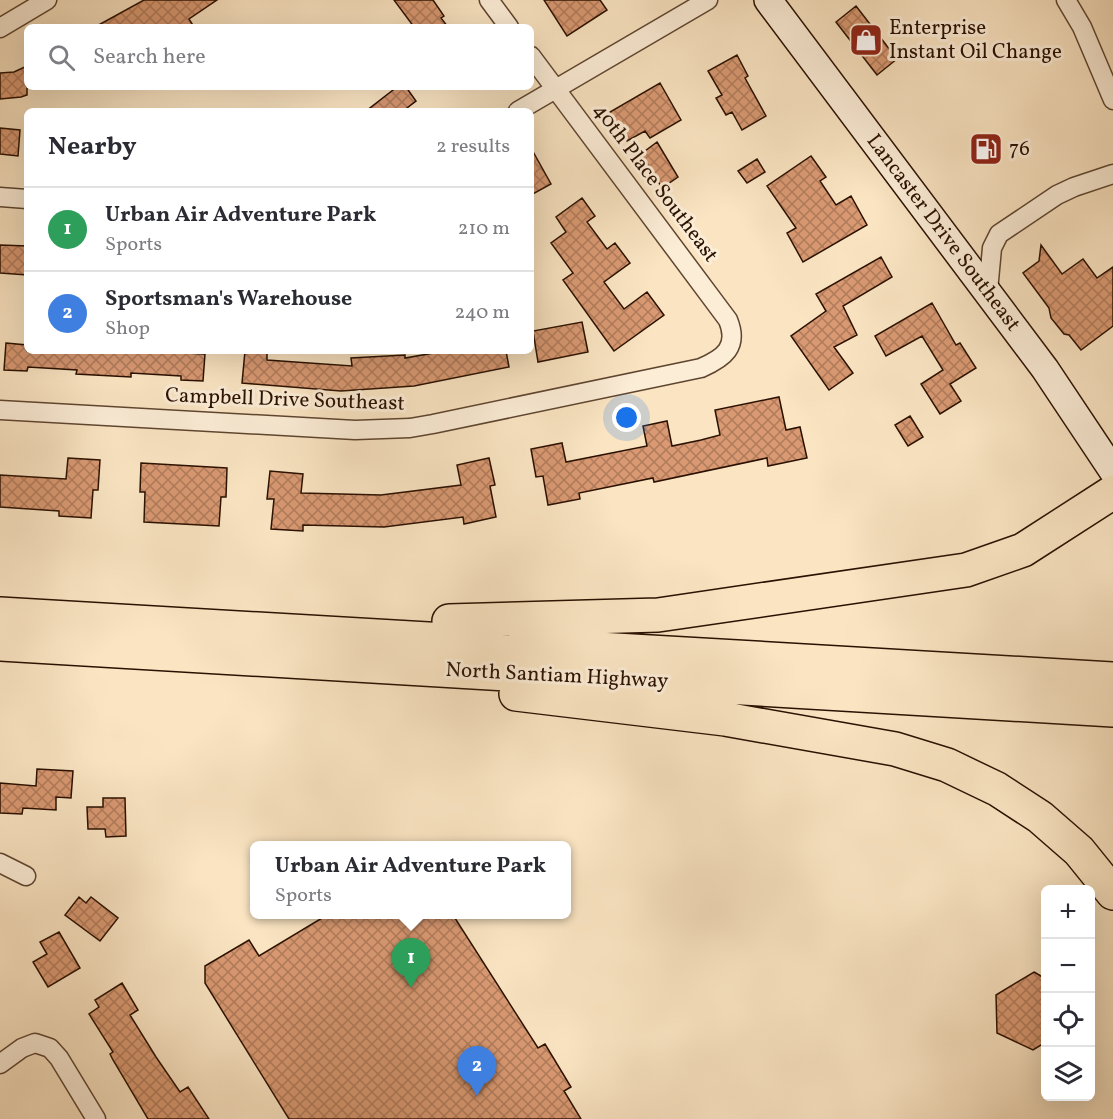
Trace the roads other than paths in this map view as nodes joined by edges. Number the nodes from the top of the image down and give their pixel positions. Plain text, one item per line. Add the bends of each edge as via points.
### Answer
1 (47, 0) edge
2 (489, 0) edge
3 (708, 0) edge
4 (768, 0) edge
5 (1066, 0) edge
6 (507, 24) edge
7 (0, 28) edge
8 (534, 60) edge
9 (556, 89) junction
10 (1113, 100) edge
11 (523, 108) edge
12 (1113, 174) edge
13 (0, 197) edge
14 (24, 199) edge
15 (988, 291) junction
16 (732, 342) joint
17 (0, 410) edge
18 (1113, 471) edge
19 (1113, 492) edge
20 (0, 614) edge
21 (236, 628) junction
22 (0, 644) edge
23 (394, 667) junction
24 (1113, 679) edge
25 (1113, 710) edge
26 (0, 863) edge
27 (26, 876) dead end
28 (1113, 893) edge
29 (0, 1064) edge
30 (96, 1119) edge

1 - 7 street
2 - 6 street
3 - 9 street
4 - 15 main road, Lancaster Drive Southeast
5 - 10 street
8 - 9 street, 40th Place Southeast
9 - 11 street
9 - 16 street, 40th Place Southeast via 718,306 733,332
12 - 15 street via 1056,195 999,234 992,248
13 - 14 street
15 - 18 main road, Lancaster Drive Southeast
16 - 17 street, Campbell Drive Southeast via 725,354 701,368 410,428 355,430
19 - 21 highway via 1023,550 966,570 902,581 658,615
20 - 21 highway, North Santiam Highway
21 - 24 highway, North Santiam Highway
22 - 23 highway, North Santiam Highway
23 - 25 highway, North Santiam Highway
23 - 28 highway via 495,691 725,719 843,739 947,765 997,789 1040,817 1079,851
26 - 27 street
29 - 30 street via 35,1043 50,1048

